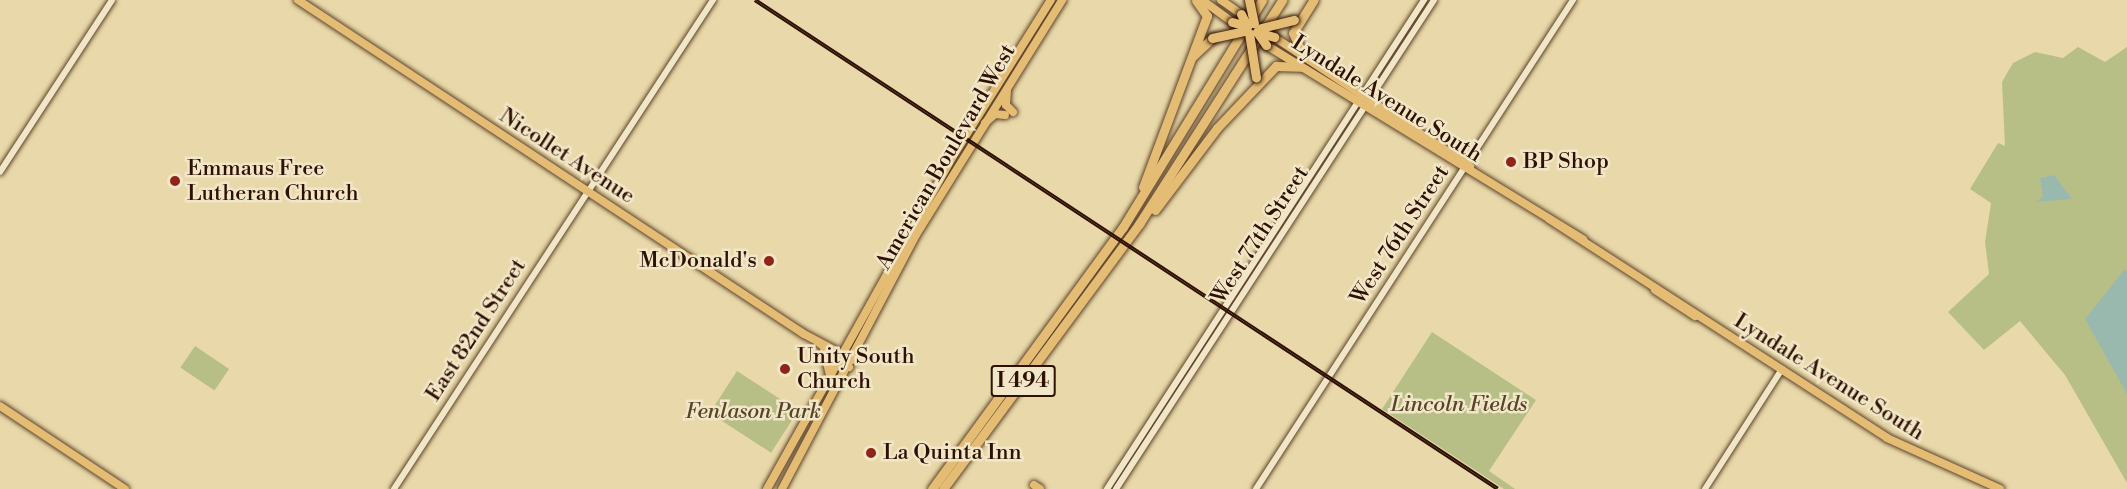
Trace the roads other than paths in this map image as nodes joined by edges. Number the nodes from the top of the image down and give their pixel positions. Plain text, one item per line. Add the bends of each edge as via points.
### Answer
1 (112, 0) edge
2 (298, 0) edge
3 (713, 0) edge
4 (1052, 0) edge
5 (1062, 0) edge
6 (1196, 0) edge
7 (1202, 0) edge
8 (1221, 0) edge
9 (1249, 0) edge
10 (1262, 0) edge
11 (1282, 0) edge
12 (1313, 0) edge
13 (1424, 0) edge
14 (1434, 0) edge
15 (1574, 0) edge
16 (1241, 14) joint
17 (1229, 19) joint
18 (1252, 29) junction
19 (1277, 39) joint
20 (1270, 47) joint
21 (1303, 56) junction
22 (1190, 60) junction
23 (1300, 67) junction
24 (1008, 82) junction
25 (1366, 97) junction
26 (1246, 99) junction
27 (1360, 106) junction
28 (974, 135) junction
29 (1466, 166) junction
30 (0, 172) edge
31 (588, 192) junction
32 (1139, 224) junction
33 (1123, 227) junction
34 (879, 288) junction
35 (887, 293) junction
36 (818, 342) junction
37 (823, 350) junction
38 (840, 357) junction
39 (851, 364) junction
40 (1782, 369) junction
41 (830, 375) junction
42 (0, 406) edge
43 (797, 436) junction
44 (809, 442) junction
45 (125, 489) edge
46 (394, 489) edge
47 (767, 489) edge
48 (782, 489) edge
49 (932, 489) edge
50 (943, 489) edge
51 (1107, 489) edge
52 (1116, 489) edge
53 (1256, 489) edge
54 (1705, 489) edge
55 (2000, 489) edge
56 (2006, 489) edge

1 - 30 street
2 - 31 main road, Nicollet Avenue
3 - 31 street, East 82nd Street
4 - 34 main road, American Boulevard West via 957,148
5 - 24 main road, American Boulevard West
6 - 22 highway via 1207,16
7 - 17 main road
8 - 16 main road
9 - 18 highway, bridge
10 - 33 highway, I 494
11 - 32 highway, I 494
12 - 18 highway, bridge via 1294,20
12 - 21 highway via 1292,38
13 - 25 street, West 77th Street
14 - 25 street, West 77th Street
15 - 29 street, West 76th Street
16 - 18 highway, bridge
17 - 18 highway, bridge
18 - 19 highway, bridge
18 - 20 highway, bridge
18 - 22 highway, bridge via 1212,38
18 - 26 highway, bridge via 1257,77
19 - 21 main road, Lyndale Avenue South
20 - 23 main road, Lyndale Avenue South
21 - 25 main road, Lyndale Avenue South
22 - 33 highway via 1165,138
23 - 26 highway via 1276,66
23 - 27 main road, Lyndale Avenue South
24 - 28 main road, American Boulevard West
24 - 28 main road via 1009,113 995,114
25 - 27 street, West 77th Street
25 - 29 main road, Lyndale Avenue South
26 - 32 highway
27 - 29 main road, Lyndale Avenue South
27 - 51 street, West 77th Street
27 - 52 street, West 77th Street
28 - 35 main road, American Boulevard West
29 - 40 main road, Lyndale Avenue South
29 - 53 street, West 76th Street
31 - 36 main road, Nicollet Avenue
31 - 46 street, East 82nd Street
32 - 50 highway, I 494
33 - 49 highway, I 494
34 - 35 main road
34 - 38 main road, American Boulevard West
35 - 39 main road, American Boulevard West
36 - 37 main road, Nicollet Avenue
36 - 38 main road, Nicollet Avenue
37 - 38 main road, Nicollet Avenue
37 - 41 main road
38 - 39 main road
38 - 41 main road, American Boulevard West
39 - 44 main road, American Boulevard West
40 - 54 street
40 - 55 main road, Lyndale Avenue South via 1887,438
41 - 43 main road, American Boulevard West
42 - 45 main road
43 - 44 main road
43 - 47 main road, American Boulevard West
44 - 48 main road, American Boulevard West
55 - 56 main road, Lyndale Avenue South

